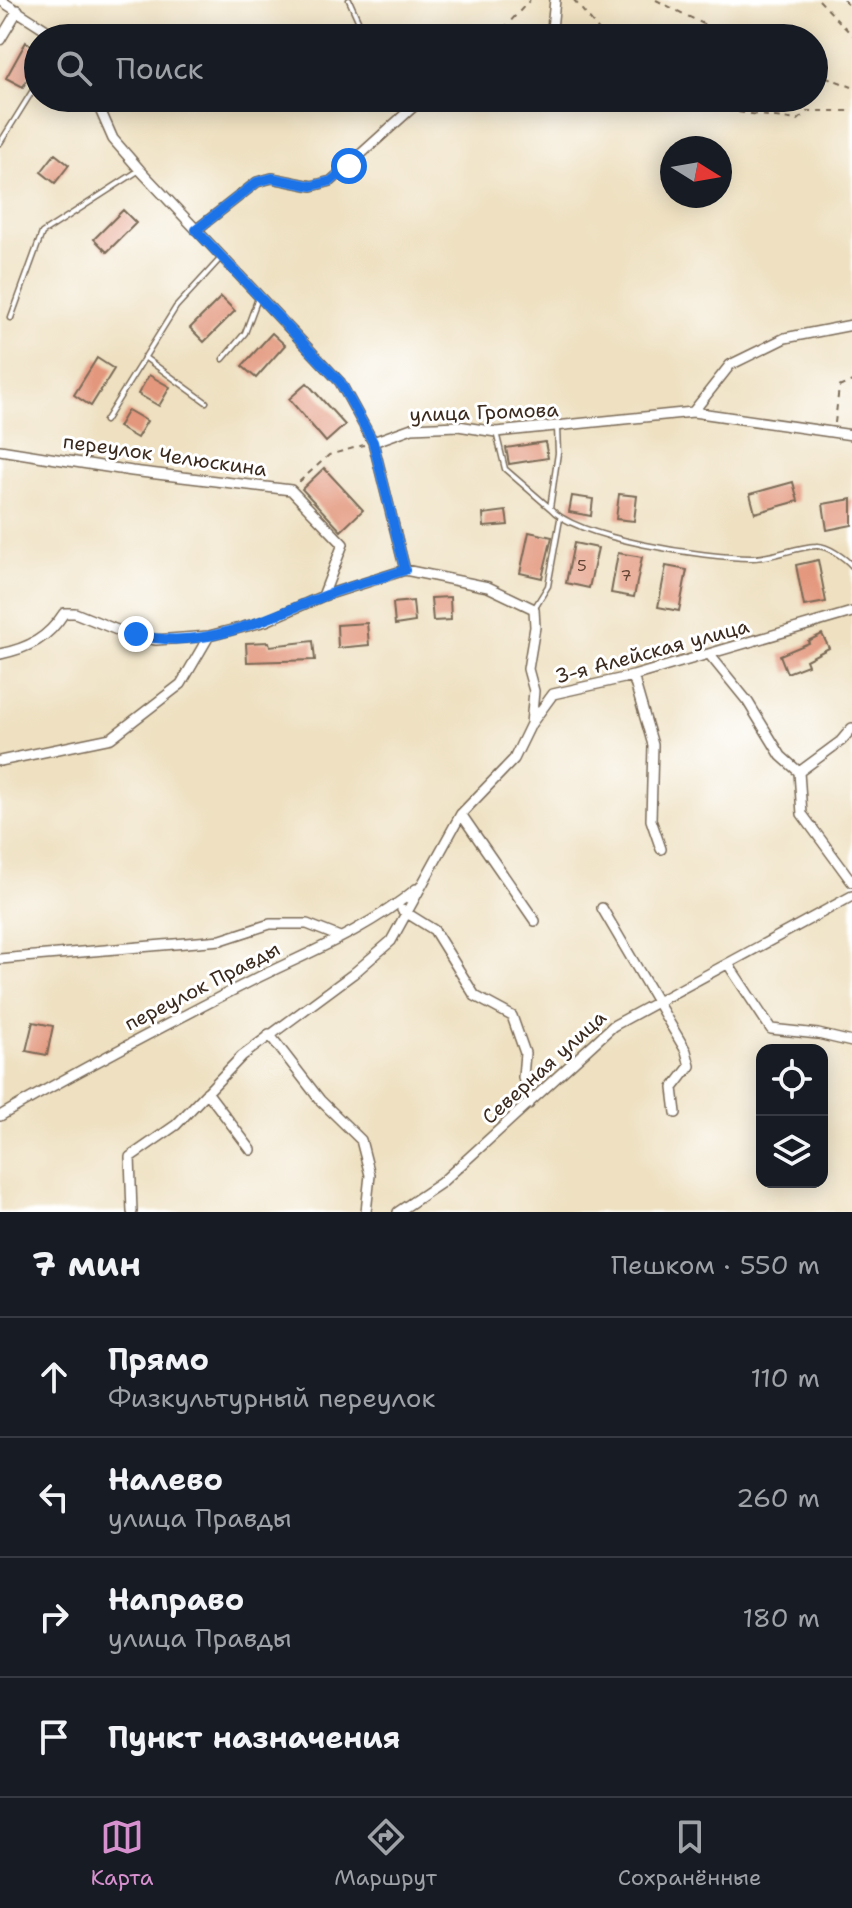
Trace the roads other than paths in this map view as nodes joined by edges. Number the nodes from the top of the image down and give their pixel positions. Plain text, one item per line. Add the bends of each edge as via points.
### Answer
1 (0, 0) edge
2 (349, 0) edge
3 (555, 0) edge
4 (18, 10) junction
5 (38, 24) edge
6 (360, 24) edge
7 (552, 24) edge
8 (0, 40) edge
9 (24, 104) edge
10 (101, 112) edge
11 (405, 112) edge
12 (0, 143) edge
13 (140, 170) junction
14 (196, 230) junction
15 (222, 257) junction
16 (259, 296) junction
17 (11, 318) dead end
18 (852, 325) edge
19 (144, 357) junction
20 (223, 359) dead end
21 (206, 402) dead end
22 (693, 412) junction
23 (105, 421) dead end
24 (557, 428) junction
25 (496, 432) junction
26 (849, 434) edge
27 (373, 442) junction
28 (0, 450) edge
29 (550, 508) junction
30 (560, 519) junction
31 (852, 566) edge
32 (405, 570) junction
33 (323, 596) junction
34 (534, 609) junction
35 (852, 612) edge
36 (209, 636) junction
37 (0, 654) edge
38 (709, 654) junction
39 (633, 676) junction
40 (531, 724) junction
41 (852, 728) edge
42 (0, 761) edge
43 (799, 772) junction
44 (461, 814) junction
45 (661, 849) dead end
46 (852, 882) edge
47 (418, 887) junction
48 (852, 896) edge
49 (395, 907) junction
50 (602, 908) dead end
51 (408, 912) junction
52 (535, 921) dead end
53 (340, 937) junction
54 (0, 959) edge
55 (728, 964) junction
56 (659, 1002) junction
57 (269, 1034) junction
58 (852, 1042) edge
59 (207, 1092) junction
60 (529, 1104) junction
61 (676, 1113) dead end
62 (0, 1116) edge
63 (251, 1150) dead end
64 (132, 1212) edge
65 (366, 1212) edge
66 (398, 1212) edge

1 - 4 street
2 - 6 lane
3 - 7 street
4 - 5 street
4 - 8 street
9 - 12 lane
10 - 13 street via 113,139
11 - 14 street via 331,181 312,186 272,178 257,182
13 - 14 street
13 - 17 lane via 42,233
14 - 15 street
15 - 16 street
15 - 19 lane via 176,307
16 - 20 lane via 245,333
16 - 27 street via 340,382
18 - 22 street via 785,338 730,365
19 - 21 lane
19 - 23 lane
22 - 24 street, улица Громова
22 - 26 street, улица Громова
24 - 25 street, улица Громова
24 - 29 lane
25 - 27 street, улица Громова via 458,426 412,428
25 - 29 lane via 505,469
27 - 32 street
28 - 33 street, переулок Челюскина via 291,490 343,544
29 - 30 lane
30 - 31 lane via 695,555 753,559 819,545
30 - 34 lane via 548,586
32 - 33 street
32 - 34 street via 488,587
33 - 36 street via 266,621
34 - 40 street, 3-я Алейская улица via 528,669 534,691
35 - 38 street, 3-я Алейская улица
36 - 37 street via 156,640 64,613 51,633
36 - 42 street via 181,684 111,738
38 - 39 street, 3-я Алейская улица
38 - 43 street via 748,702 781,756
39 - 40 street, 3-я Алейская улица via 553,694
39 - 45 street via 653,745 651,820
40 - 44 street via 514,759
41 - 43 street
43 - 46 street via 802,814
44 - 47 street
44 - 52 street
47 - 49 street, переулок Правды
47 - 51 street
48 - 55 street, Северная улица
49 - 51 street
49 - 53 street, переулок Правды
50 - 56 street
51 - 57 street via 391,941 372,958
51 - 60 street via 434,930 475,996 512,1016 525,1053
53 - 54 street via 307,924 270,924 221,940
53 - 62 street, переулок Правды via 99,1059
55 - 56 street, Северная улица
55 - 58 street via 771,1029
56 - 60 street, Северная улица via 613,1026
56 - 61 street via 690,1066 673,1088
57 - 59 street
57 - 65 street via 320,1100 361,1140 370,1175
59 - 63 street
59 - 64 street via 176,1125 130,1157
60 - 66 street, Северная улица via 441,1183

